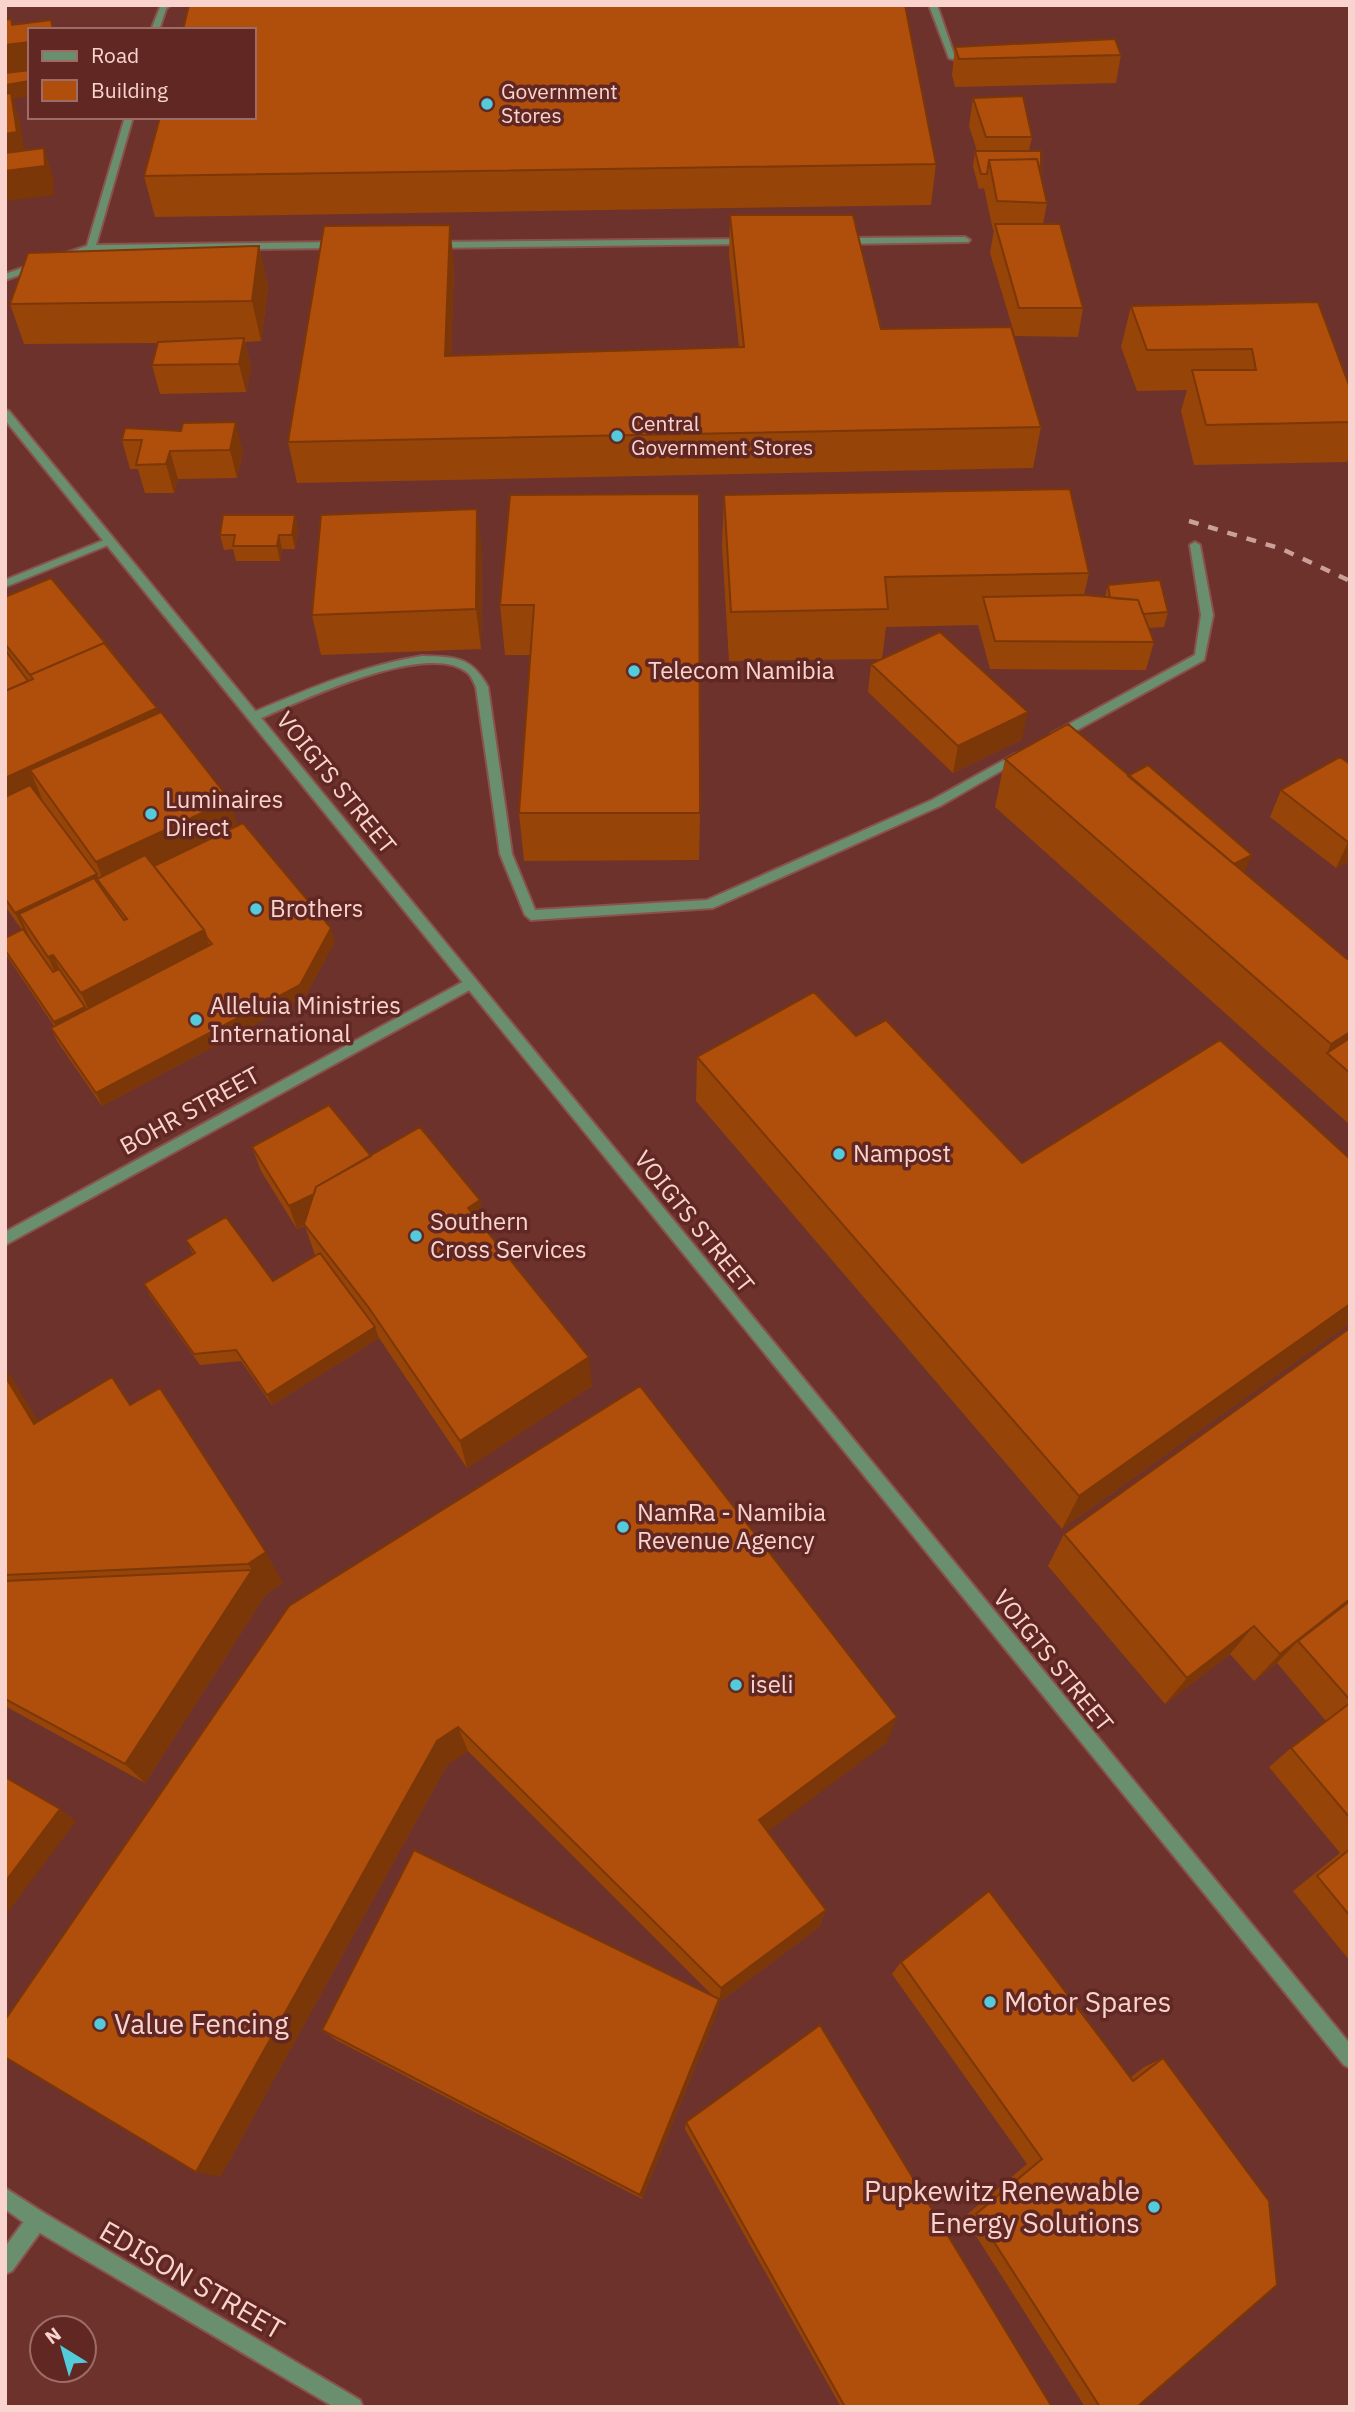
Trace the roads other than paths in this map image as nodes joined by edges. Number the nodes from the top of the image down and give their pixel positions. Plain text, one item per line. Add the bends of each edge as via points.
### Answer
1 (166, 5) edge
2 (933, 5) edge
3 (156, 28) edge
4 (953, 58) edge
5 (128, 119) edge
6 (965, 240) dead end
7 (827, 241) edge
8 (757, 242) edge
9 (354, 245) edge
10 (424, 245) edge
11 (90, 248) junction
12 (54, 260) edge
13 (42, 265) edge
14 (5, 277) edge
15 (5, 413) edge
16 (109, 541) junction
17 (1195, 545) dead end
18 (5, 584) edge
19 (253, 717) junction
20 (1044, 743) edge
21 (1032, 750) edge
22 (470, 983) junction
23 (5, 1239) edge
24 (1350, 2059) edge
25 (5, 2197) edge
26 (37, 2220) junction
27 (5, 2264) edge
28 (353, 2407) edge

1 - 3 street
2 - 4 street
5 - 11 street
6 - 7 street
8 - 10 street
9 - 11 street
11 - 12 street
13 - 14 street
15 - 16 street, VOIGTS STREET
16 - 18 street
16 - 19 street, VOIGTS STREET
17 - 20 street via 1207,615 1200,657
19 - 21 street via 362,672 396,663 457,662 473,671 482,687 506,854 531,915 709,905 936,803
19 - 22 street, VOIGTS STREET
22 - 23 street, BOHR STREET
22 - 24 street, VOIGTS STREET
25 - 26 street, EDISON STREET
26 - 27 street
26 - 28 street, EDISON STREET

